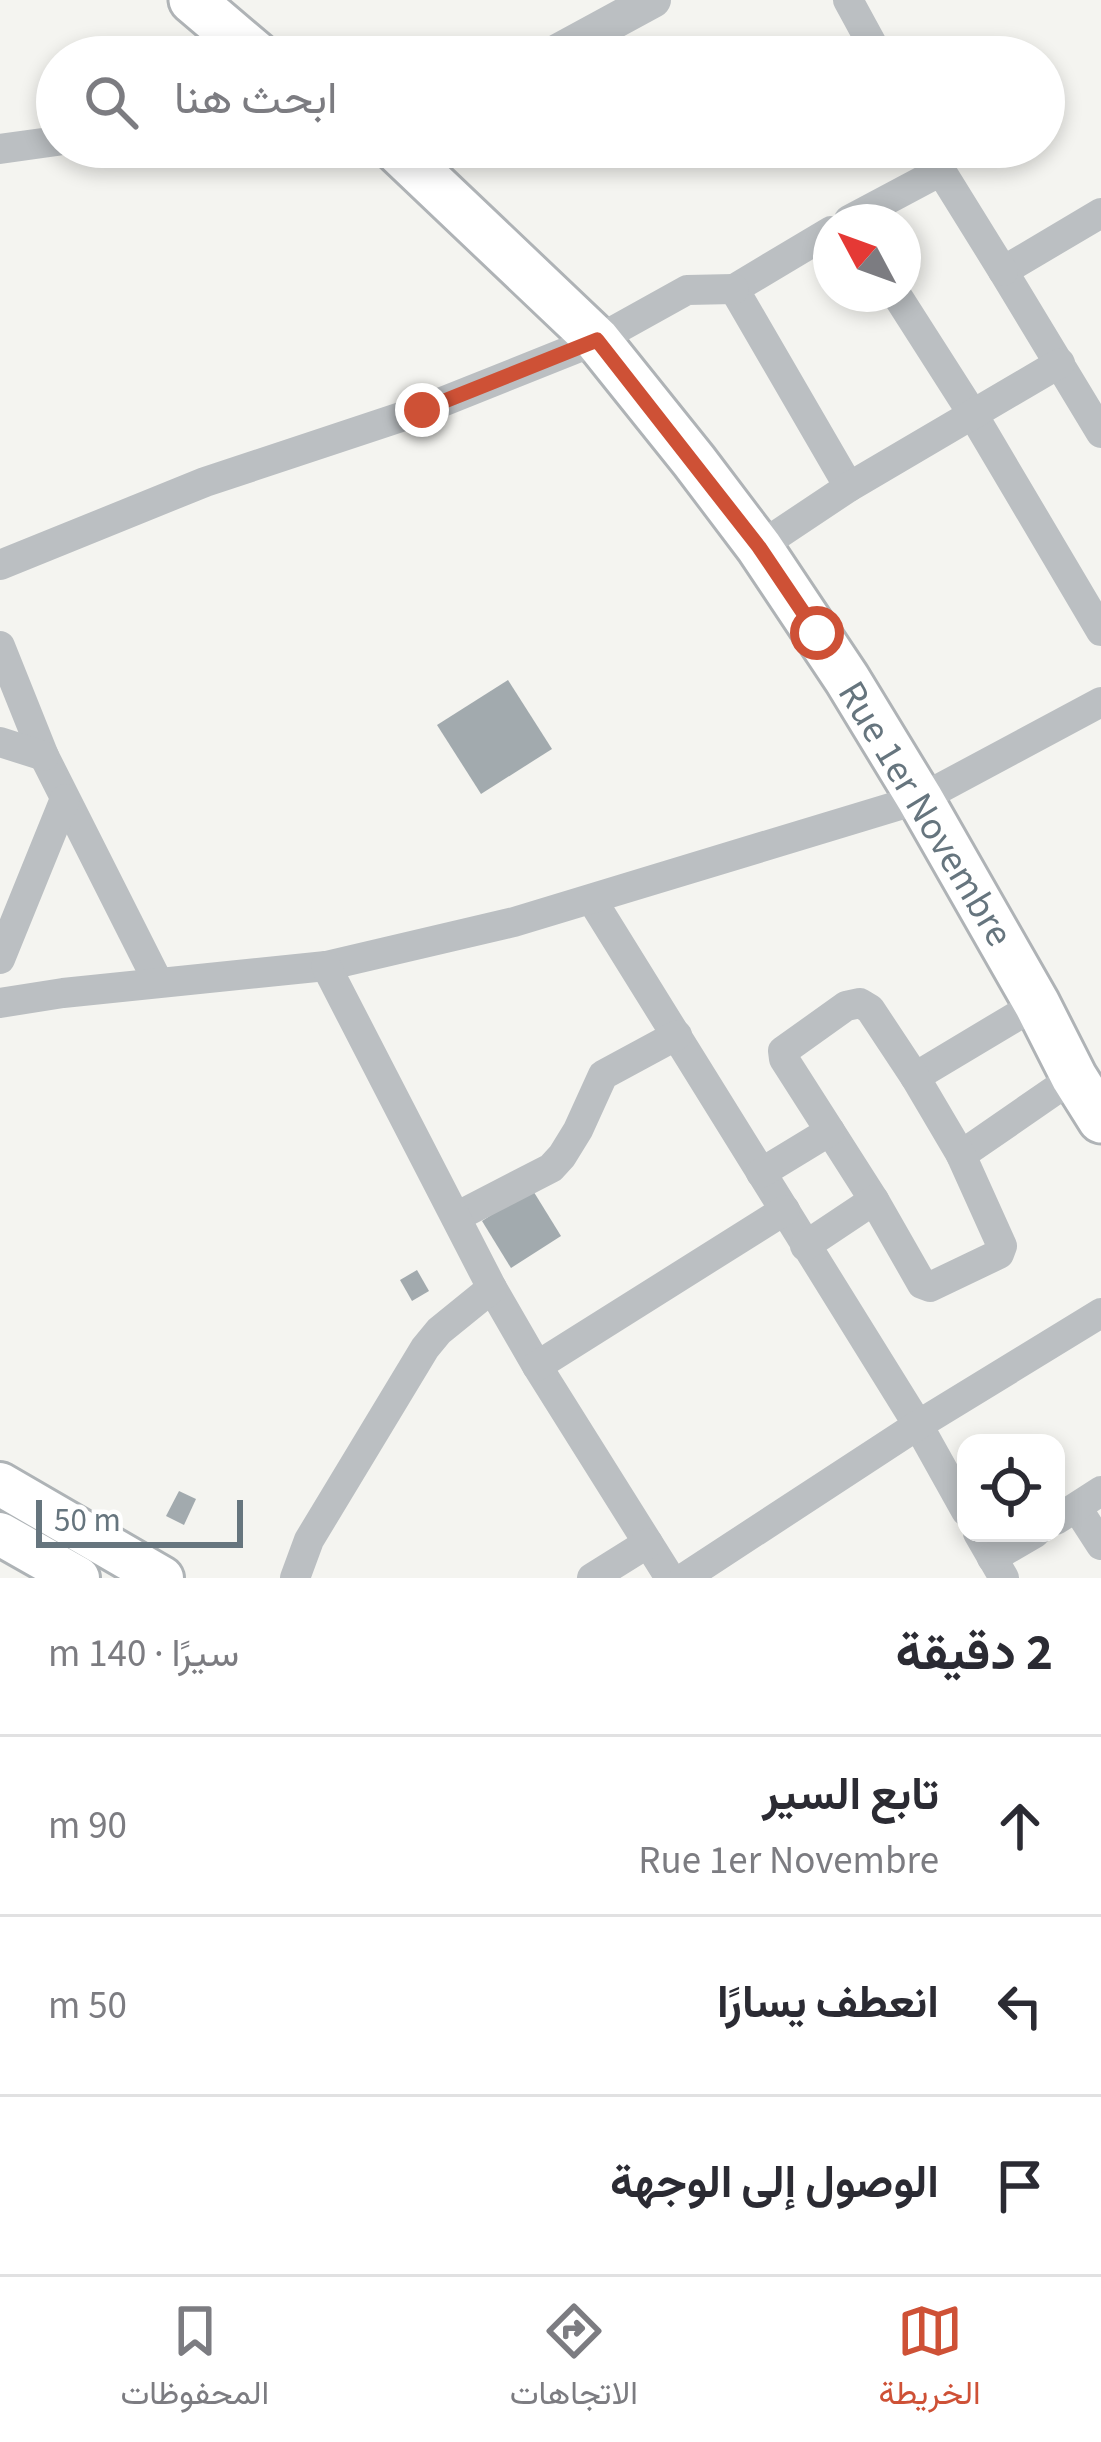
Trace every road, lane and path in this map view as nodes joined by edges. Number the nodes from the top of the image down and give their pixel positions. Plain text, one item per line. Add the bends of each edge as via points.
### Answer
1 (192, 0) edge
2 (653, 0) edge
3 (848, 0) edge
4 (234, 36) edge
5 (587, 36) edge
6 (868, 36) edge
7 (36, 144) edge
8 (0, 149) edge
9 (416, 168) edge
10 (922, 168) edge
11 (940, 168) edge
12 (873, 204) edge
13 (1101, 213) edge
14 (813, 242) edge
15 (1003, 271) junction
16 (734, 289) junction
17 (907, 312) edge
18 (597, 340) junction
19 (1060, 363) junction
20 (972, 413) junction
21 (1101, 434) edge
22 (849, 487) junction
23 (759, 547) junction
24 (0, 565) edge
25 (1101, 631) edge
26 (0, 646) edge
27 (1101, 702) edge
28 (0, 742) edge
29 (44, 756) junction
30 (920, 799) junction
31 (65, 800) junction
32 (592, 900) junction
33 (0, 959) edge
34 (326, 966) junction
35 (158, 982) junction
36 (0, 1003) edge
37 (1037, 1004) junction
38 (677, 1034) junction
39 (915, 1077) junction
40 (1074, 1077) junction
41 (1101, 1120) edge
42 (830, 1131) junction
43 (961, 1155) junction
44 (761, 1173) junction
45 (874, 1199) junction
46 (785, 1210) junction
47 (456, 1217) junction
48 (805, 1246) junction
49 (492, 1288) junction
50 (1101, 1313) edge
51 (537, 1366) junction
52 (918, 1425) junction
53 (0, 1484) edge
54 (957, 1494) edge
55 (1078, 1507) edge
56 (0, 1534) edge
57 (648, 1543) junction
58 (1101, 1544) edge
59 (77, 1578) edge
60 (163, 1578) edge
61 (296, 1578) edge
62 (592, 1578) edge
63 (670, 1578) edge
64 (684, 1578) edge

1 - 4 main road
2 - 5 street
3 - 6 street
7 - 8 street
9 - 18 main road, Rue 1er Novembre
10 - 12 street
11 - 15 street
13 - 15 street
14 - 16 street
15 - 19 street
16 - 18 street via 686,290
16 - 22 street
17 - 20 street
18 - 23 main road, Rue 1er Novembre
18 - 24 street
19 - 20 street
19 - 21 street
20 - 22 street
20 - 25 street
22 - 23 street
23 - 30 main road, Rue 1er Novembre
26 - 29 street
27 - 30 street
28 - 29 street
29 - 31 street
30 - 32 street
30 - 37 main road, Rue 1er Novembre
31 - 33 street
31 - 35 street
32 - 34 street
32 - 38 street
34 - 35 street
34 - 47 street
35 - 36 street
37 - 39 street
37 - 40 main road, Rue 1er Novembre
38 - 44 street
38 - 47 street via 603,1075 551,1168
39 - 42 street via 870,1010 846,1006 783,1051
39 - 43 street
40 - 41 main road, Rue 1er Novembre
40 - 43 street
42 - 44 street
42 - 45 street
43 - 45 street via 999,1236 999,1254 922,1284
44 - 46 street
45 - 48 street
46 - 48 street
46 - 51 street
47 - 49 street
48 - 52 street
49 - 51 street
49 - 61 street via 425,1348 309,1540
50 - 52 street
51 - 57 street
52 - 54 street
52 - 64 street
53 - 60 main road
55 - 58 street
56 - 59 main road
57 - 62 street
57 - 63 street

